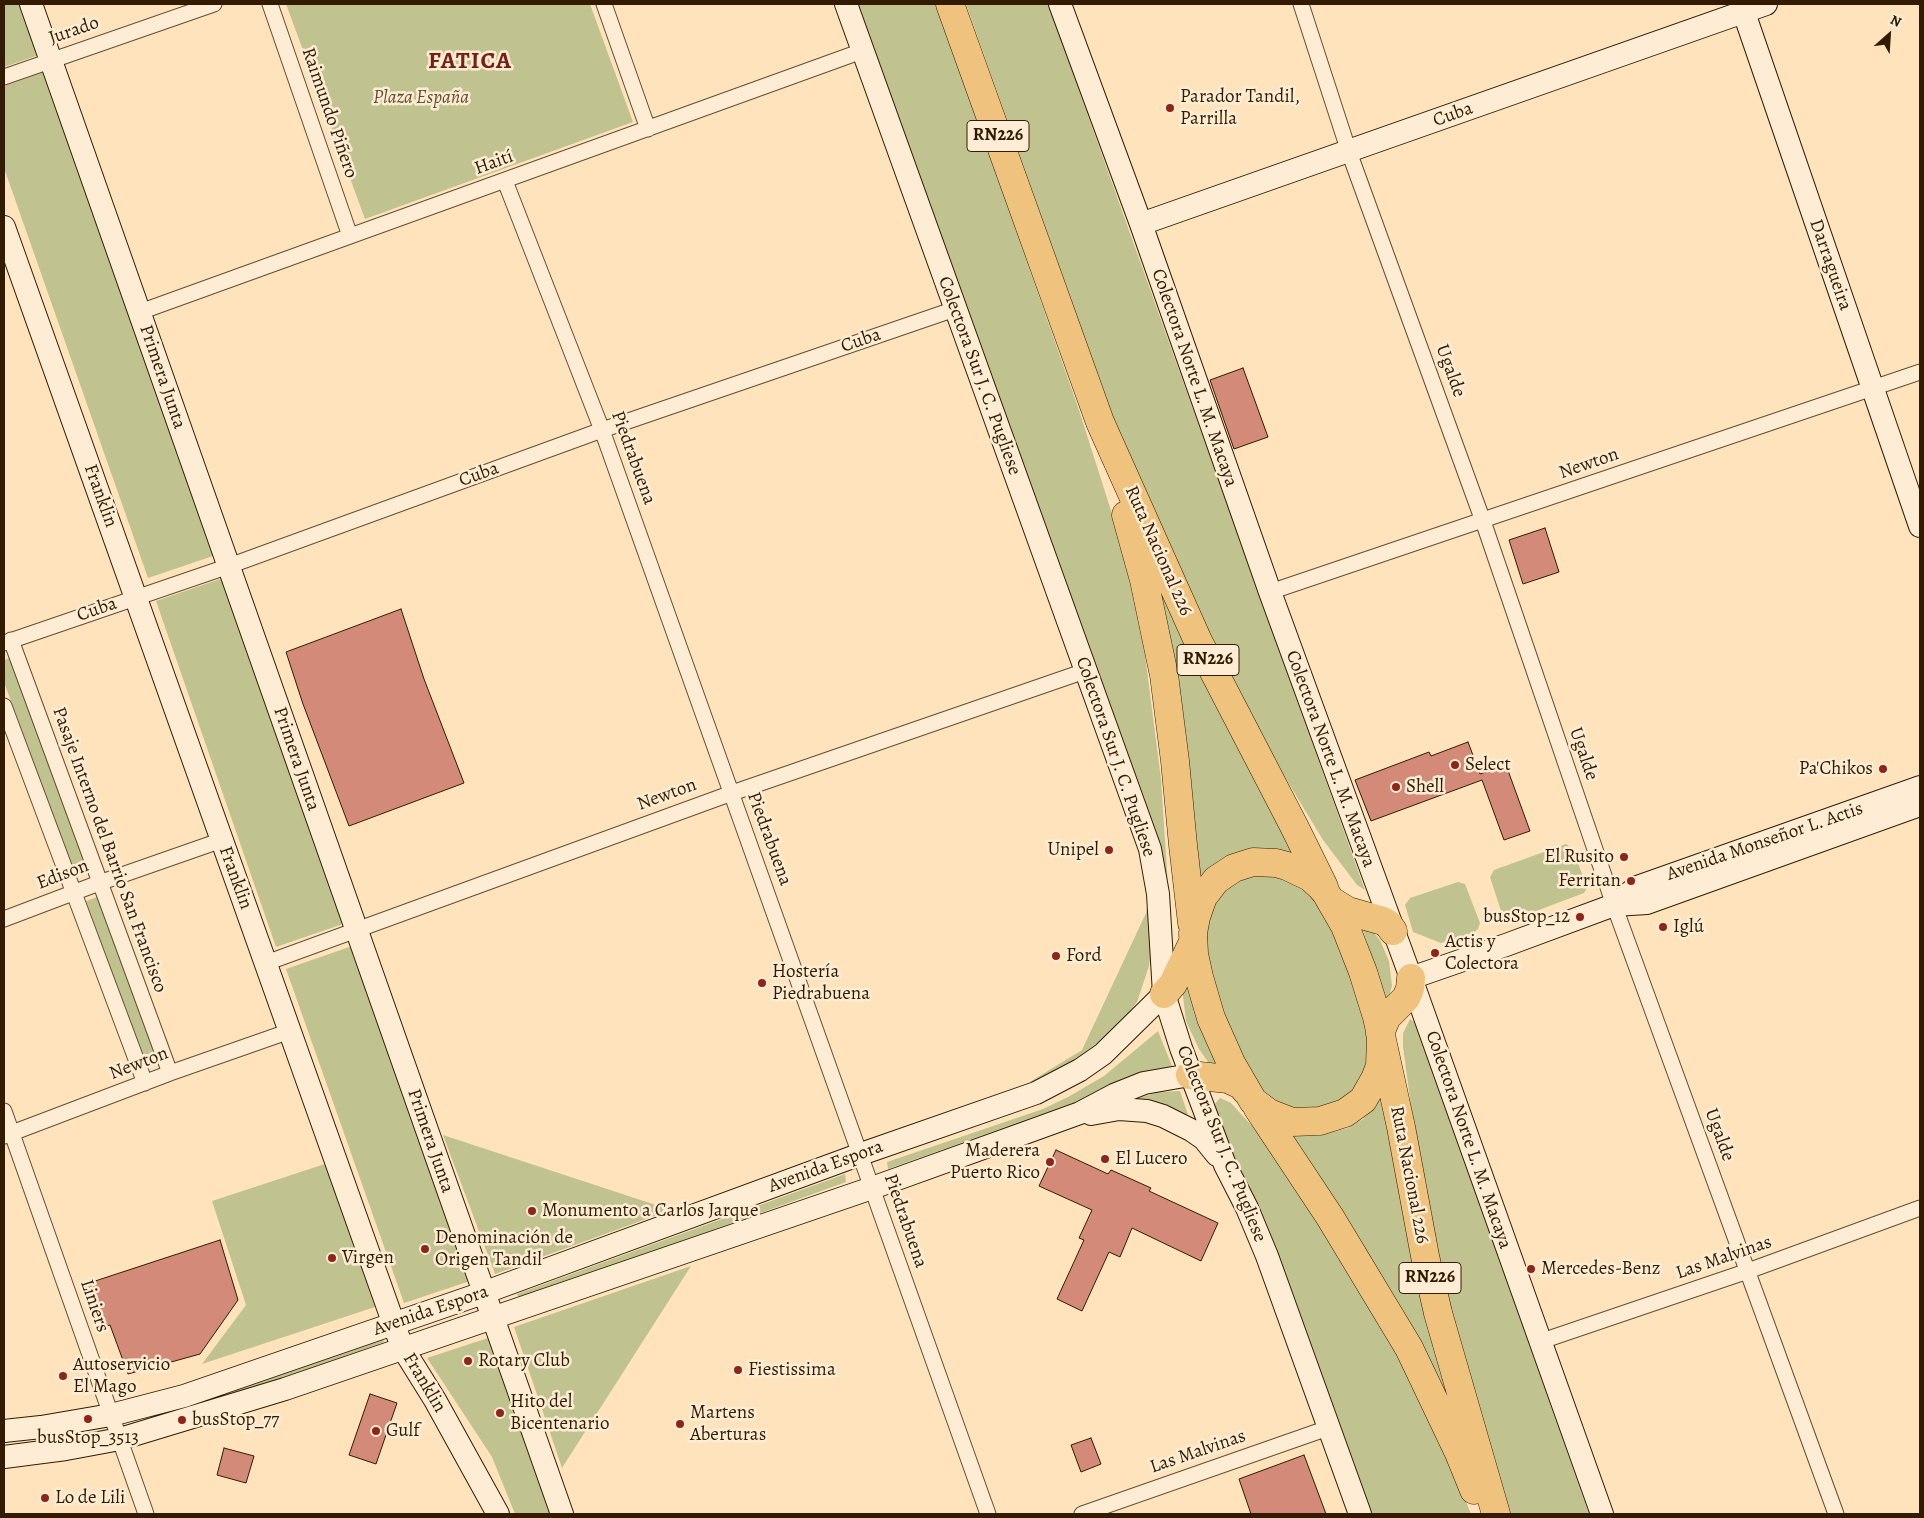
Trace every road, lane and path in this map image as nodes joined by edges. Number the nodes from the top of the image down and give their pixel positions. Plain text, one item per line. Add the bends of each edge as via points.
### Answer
1 (31, 4) edge
2 (214, 4) edge
3 (270, 4) edge
4 (604, 4) edge
5 (846, 4) edge
6 (950, 4) edge
7 (1060, 4) edge
8 (1301, 4) edge
9 (1766, 4) edge
10 (1742, 8) edge
11 (862, 51) junction
12 (51, 61) junction
13 (4, 77) edge
14 (648, 129) junction
15 (1349, 152) junction
16 (504, 180) junction
17 (1141, 224) junction
18 (4, 227) edge
19 (350, 236) junction
20 (954, 309) junction
21 (140, 312) junction
22 (1920, 372) edge
23 (1872, 390) junction
24 (1100, 422) junction
25 (602, 430) junction
26 (1483, 521) junction
27 (1920, 526) edge
28 (229, 566) junction
29 (1270, 592) junction
30 (136, 597) junction
31 (8, 642) edge
32 (1085, 671) junction
33 (4, 706) edge
34 (1920, 787) edge
35 (732, 793) junction
36 (1920, 805) edge
37 (222, 840) junction
38 (99, 883) junction
39 (73, 893) junction
40 (1328, 896) junction
41 (1614, 905) junction
42 (4, 919) edge
43 (356, 931) junction
44 (1393, 931) junction
45 (1193, 937) junction
46 (266, 962) junction
47 (1411, 978) junction
48 (1164, 994) junction
49 (290, 1031) junction
50 (1381, 1035) junction
51 (170, 1073) junction
52 (1190, 1075) junction
53 (145, 1083) junction
54 (1250, 1096) junction
55 (4, 1111) edge
56 (1054, 1123) junction
57 (8, 1135) edge
58 (861, 1154) junction
59 (1225, 1165) junction
60 (872, 1188) junction
61 (1920, 1208) edge
62 (1748, 1271) junction
63 (483, 1293) junction
64 (492, 1318) junction
65 (394, 1324) junction
66 (1539, 1342) junction
67 (402, 1347) junction
68 (111, 1415) junction
69 (1328, 1428) junction
70 (4, 1431) edge
71 (120, 1439) junction
72 (66, 1449) junction
73 (4, 1457) edge
74 (4, 1467) edge
75 (146, 1514) edge
76 (498, 1514) edge
77 (562, 1514) edge
78 (988, 1514) edge
79 (1082, 1514) edge
80 (1360, 1514) edge
81 (1484, 1514) edge
82 (1496, 1514) edge
83 (1602, 1514) edge
84 (1836, 1514) edge

1 - 12 main road, Primera Junta
2 - 12 street, Jurado
3 - 19 street, Raimundo Piñero
4 - 14 street
5 - 11 main road, Colectora Sur J. C. Pugliese
6 - 24 highway, Ruta Nacional 226 / RN226
7 - 17 main road, Colectora Norte L. M. Macaya
8 - 15 street, Ugalde
9 - 10 main road, Cuba
10 - 15 main road, Cuba
10 - 23 main road, Darragueira
11 - 14 street, Haití
11 - 20 main road, Colectora Sur J. C. Pugliese
12 - 13 street, Jurado
12 - 21 main road, Primera Junta
14 - 16 street, Haití
15 - 17 main road, Cuba
15 - 26 street, Ugalde
16 - 19 street, Haití
16 - 25 street, Piedrabuena
17 - 29 main road, Colectora Norte L. M. Macaya
18 - 30 main road, Franklin
19 - 21 street, Haití
20 - 25 street, Cuba
20 - 32 main road, Colectora Sur J. C. Pugliese
21 - 28 main road, Primera Junta
22 - 23 street, Newton
23 - 26 street, Newton
23 - 27 main road, Darragueira
24 - 40 highway, Ruta Nacional 226 / RN226 via 1198,641
24 - 45 highway, Ruta Nacional 226 / RN226 via 1144,580 1164,675
25 - 28 street, Cuba
25 - 35 street, Piedrabuena
26 - 29 street, Newton
26 - 41 street, Ugalde
28 - 30 street, Cuba
28 - 43 main road, Primera Junta
29 - 44 main road, Colectora Norte L. M. Macaya
30 - 31 street, Cuba
30 - 37 main road, Franklin
31 - 38 street, Pasaje Interno del Barrio San Francisco
32 - 35 street, Newton
32 - 48 main road, Colectora Sur J. C. Pugliese via 1150,849 1158,894
33 - 39 street
34 - 41 main road, Avenida Monseñor L. Actis via 1637,887
35 - 43 street, Newton
35 - 58 street, Piedrabuena
36 - 41 main road, Avenida Monseñor L. Actis via 1647,903
37 - 38 street, Edison
37 - 46 main road, Franklin
38 - 39 street, Edison
38 - 51 street, Pasaje Interno del Barrio San Francisco
39 - 42 street, Edison
39 - 53 street
40 - 44 highway via 1348,911 1388,924
40 - 45 highway, Ruta Nacional 226 / RN226 via 1310,877 1288,866 1264,862 1244,864 1224,874 1209,887 1198,908
40 - 50 highway, Ruta Nacional 226 / RN226 via 1345,926 1364,972
41 - 47 main road, Avenida Monseñor L. Actis
41 - 62 street, Ugalde
43 - 46 street, Newton
43 - 63 main road, Primera Junta
44 - 47 main road, Colectora Norte L. M. Macaya
45 - 48 highway via 1173,984
45 - 54 highway, Ruta Nacional 226 / RN226 via 1199,977 1211,1018
46 - 49 main road, Franklin
47 - 50 highway via 1406,998 1387,1017
47 - 66 main road, Colectora Norte L. M. Macaya
48 - 52 main road, Colectora Sur J. C. Pugliese
48 - 58 main road, Avenida Espora via 1103,1054 1059,1081 1029,1095
49 - 51 street, Newton
49 - 65 main road, Franklin
50 - 54 highway, Ruta Nacional 226 / RN226 via 1380,1066 1375,1079 1363,1100 1345,1113 1320,1121 1292,1122 1275,1116
50 - 82 highway, Ruta Nacional 226 / RN226 via 1424,1256
51 - 53 street, Newton
52 - 54 highway via 1228,1079 1241,1085
52 - 56 main road, Avenida Espora via 1144,1083
52 - 59 main road, Colectora Sur J. C. Pugliese
53 - 57 street, Newton
54 - 81 highway, Ruta Nacional 226 / RN226 via 1330,1217 1409,1348
55 - 57 street, Liniers
56 - 59 main road via 1119,1109 1147,1111 1192,1130 1204,1139
56 - 60 main road, Avenida Espora
57 - 68 street, Liniers
58 - 60 street, Piedrabuena
58 - 63 main road, Avenida Espora
59 - 69 main road, Colectora Sur J. C. Pugliese via 1267,1256
60 - 64 main road, Avenida Espora
60 - 78 street, Piedrabuena
61 - 62 street, Las Malvinas
62 - 66 street, Las Malvinas
62 - 84 street, Ugalde
63 - 64 main road, Primera Junta
63 - 65 main road, Avenida Espora
64 - 67 main road, Avenida Espora
64 - 77 main road, Primera Junta
65 - 67 main road, Franklin
65 - 68 main road, Avenida Espora via 184,1396
66 - 83 main road, Colectora Norte L. M. Macaya
67 - 71 main road, Avenida Espora via 285,1389
67 - 76 main road, Franklin
68 - 70 main road, Avenida Espora
68 - 71 street, Liniers
69 - 79 street, Las Malvinas
69 - 80 main road, Colectora Sur J. C. Pugliese
71 - 72 main road, Avenida Espora
71 - 75 street, Liniers
72 - 73 main road, Avenida Espora
72 - 74 street

